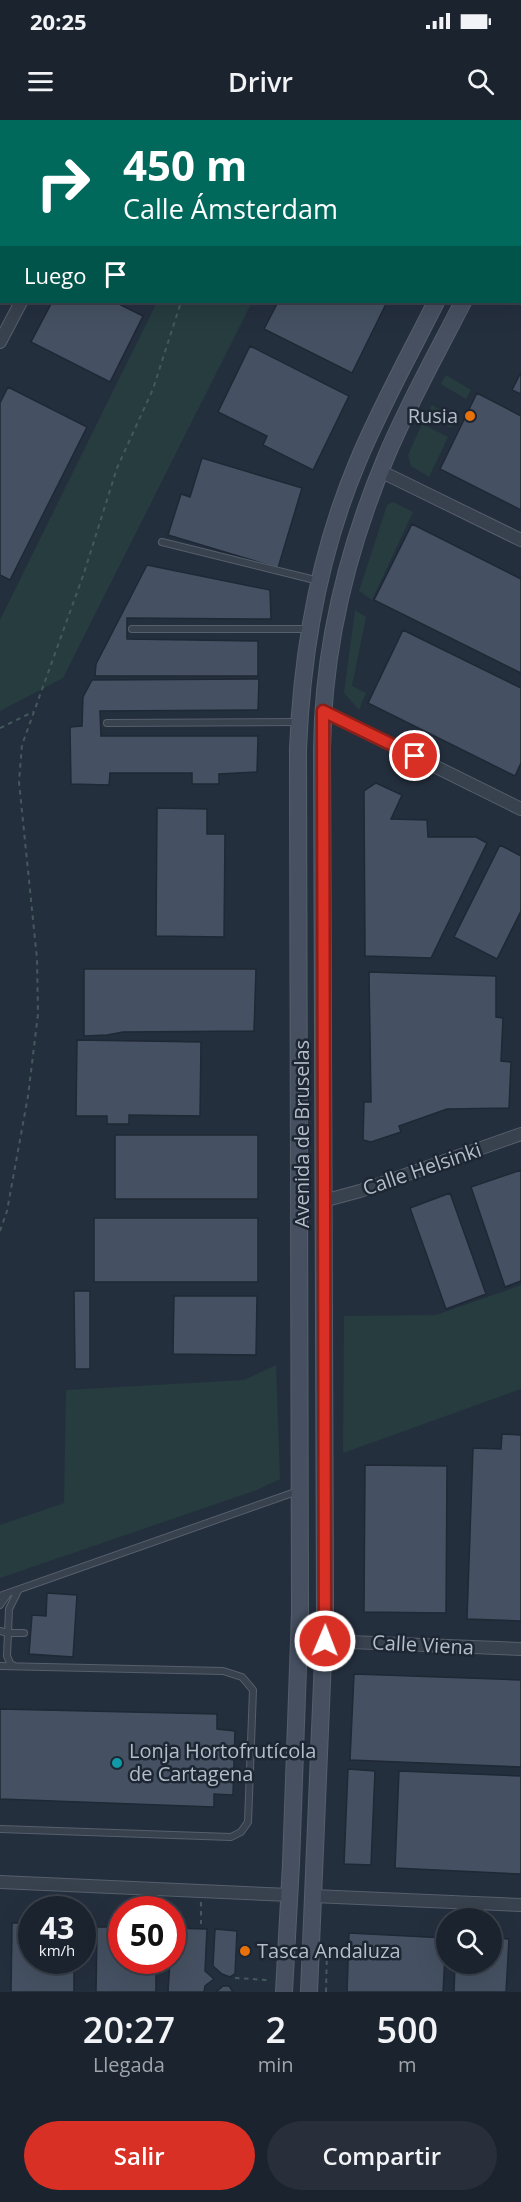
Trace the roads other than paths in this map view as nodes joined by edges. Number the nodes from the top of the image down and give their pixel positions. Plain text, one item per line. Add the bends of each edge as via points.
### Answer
1 (20, 303) edge
2 (436, 303) edge
3 (463, 303) edge
4 (0, 342) edge
5 (358, 461) junction
6 (380, 471) junction
7 (521, 540) edge
8 (162, 542) dead end
9 (319, 581) junction
10 (132, 629) dead end
11 (309, 629) junction
12 (323, 711) junction
13 (299, 714) junction
14 (107, 723) dead end
15 (520, 808) edge
16 (521, 1134) edge
17 (323, 1202) junction
18 (300, 1203) junction
19 (323, 1488) junction
20 (301, 1490) junction
21 (18, 1591) junction
22 (4, 1595) edge
23 (0, 1605) edge
24 (0, 1631) edge
25 (8, 1633) junction
26 (24, 1633) dead end
27 (300, 1640) junction
28 (325, 1641) junction
29 (521, 1649) edge
30 (0, 1666) edge
31 (15, 1666) junction
32 (0, 1829) edge
33 (0, 1882) edge
34 (290, 1895) junction
35 (313, 1896) junction
36 (521, 1905) edge
37 (284, 1992) edge
38 (309, 1992) edge

1 - 4 street
2 - 5 main road, Avenida de Bruselas
3 - 6 main road, Avenida de Bruselas
5 - 6 main road
5 - 9 main road, Avenida de Bruselas
6 - 7 street
6 - 12 main road, Avenida de Bruselas via 357,532 339,598
8 - 9 lane
9 - 11 main road, Avenida de Bruselas
10 - 11 lane
11 - 13 main road, Avenida de Bruselas
12 - 13 main road
12 - 15 street
12 - 17 main road, Avenida de Bruselas
13 - 14 lane
13 - 18 main road, Avenida de Bruselas
16 - 17 street, Calle Helsinki
17 - 18 main road
17 - 19 main road, Avenida de Bruselas
18 - 20 main road, Avenida de Bruselas
19 - 20 main road
19 - 28 main road, Avenida de Bruselas
20 - 21 lane
20 - 27 main road, Avenida de Bruselas
21 - 22 lane
21 - 25 lane via 9,1609
22 - 23 lane
24 - 25 lane
25 - 26 lane
25 - 31 lane via 7,1656
27 - 28 main road
27 - 34 main road, Avenida de Bruselas
28 - 29 street, Calle Viena
28 - 35 main road, Avenida de Bruselas
30 - 31 lane
31 - 32 lane via 224,1671 242,1677 253,1690 248,1822 231,1837
33 - 34 street
34 - 35 main road
34 - 37 main road, Avenida de Bruselas
35 - 36 street
35 - 38 main road, Avenida de Bruselas

